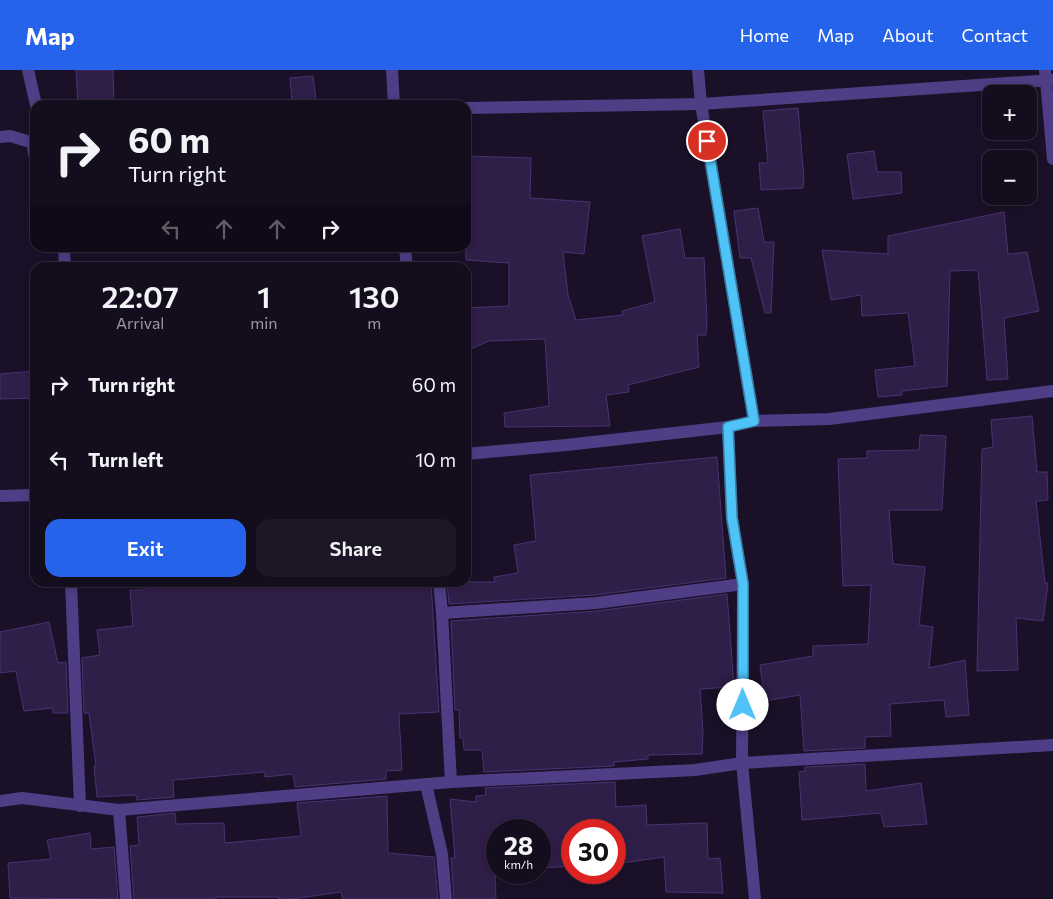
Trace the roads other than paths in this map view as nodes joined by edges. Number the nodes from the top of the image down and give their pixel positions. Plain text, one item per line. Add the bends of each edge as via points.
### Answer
1 (28, 70) edge
2 (392, 70) edge
3 (698, 70) edge
4 (1048, 77) edge
5 (35, 100) edge
6 (394, 100) edge
7 (701, 104) junction
8 (471, 108) edge
9 (0, 137) edge
10 (30, 140) edge
11 (1053, 159) edge
12 (1053, 391) edge
13 (754, 421) junction
14 (728, 427) junction
15 (471, 454) edge
16 (30, 495) edge
17 (0, 496) edge
18 (743, 584) junction
19 (72, 587) edge
20 (439, 587) edge
21 (442, 613) junction
22 (1053, 745) edge
23 (742, 763) junction
24 (451, 782) junction
25 (426, 784) junction
26 (0, 800) edge
27 (80, 806) junction
28 (119, 810) junction
29 (126, 899) edge
30 (446, 899) edge
31 (755, 899) edge

1 - 5 street
2 - 6 street
3 - 7 street
4 - 7 street
4 - 11 street
7 - 8 street
7 - 13 street
9 - 10 street
12 - 13 street via 828,419
13 - 14 street
14 - 15 street
14 - 18 street via 732,518
16 - 17 street
18 - 21 street via 596,603
18 - 23 street
19 - 27 street
20 - 21 street
21 - 24 street
22 - 23 street
23 - 24 street via 695,770
23 - 31 street
24 - 25 street
25 - 28 street
25 - 30 street via 442,854
26 - 27 street via 22,798
27 - 28 street
28 - 29 street

